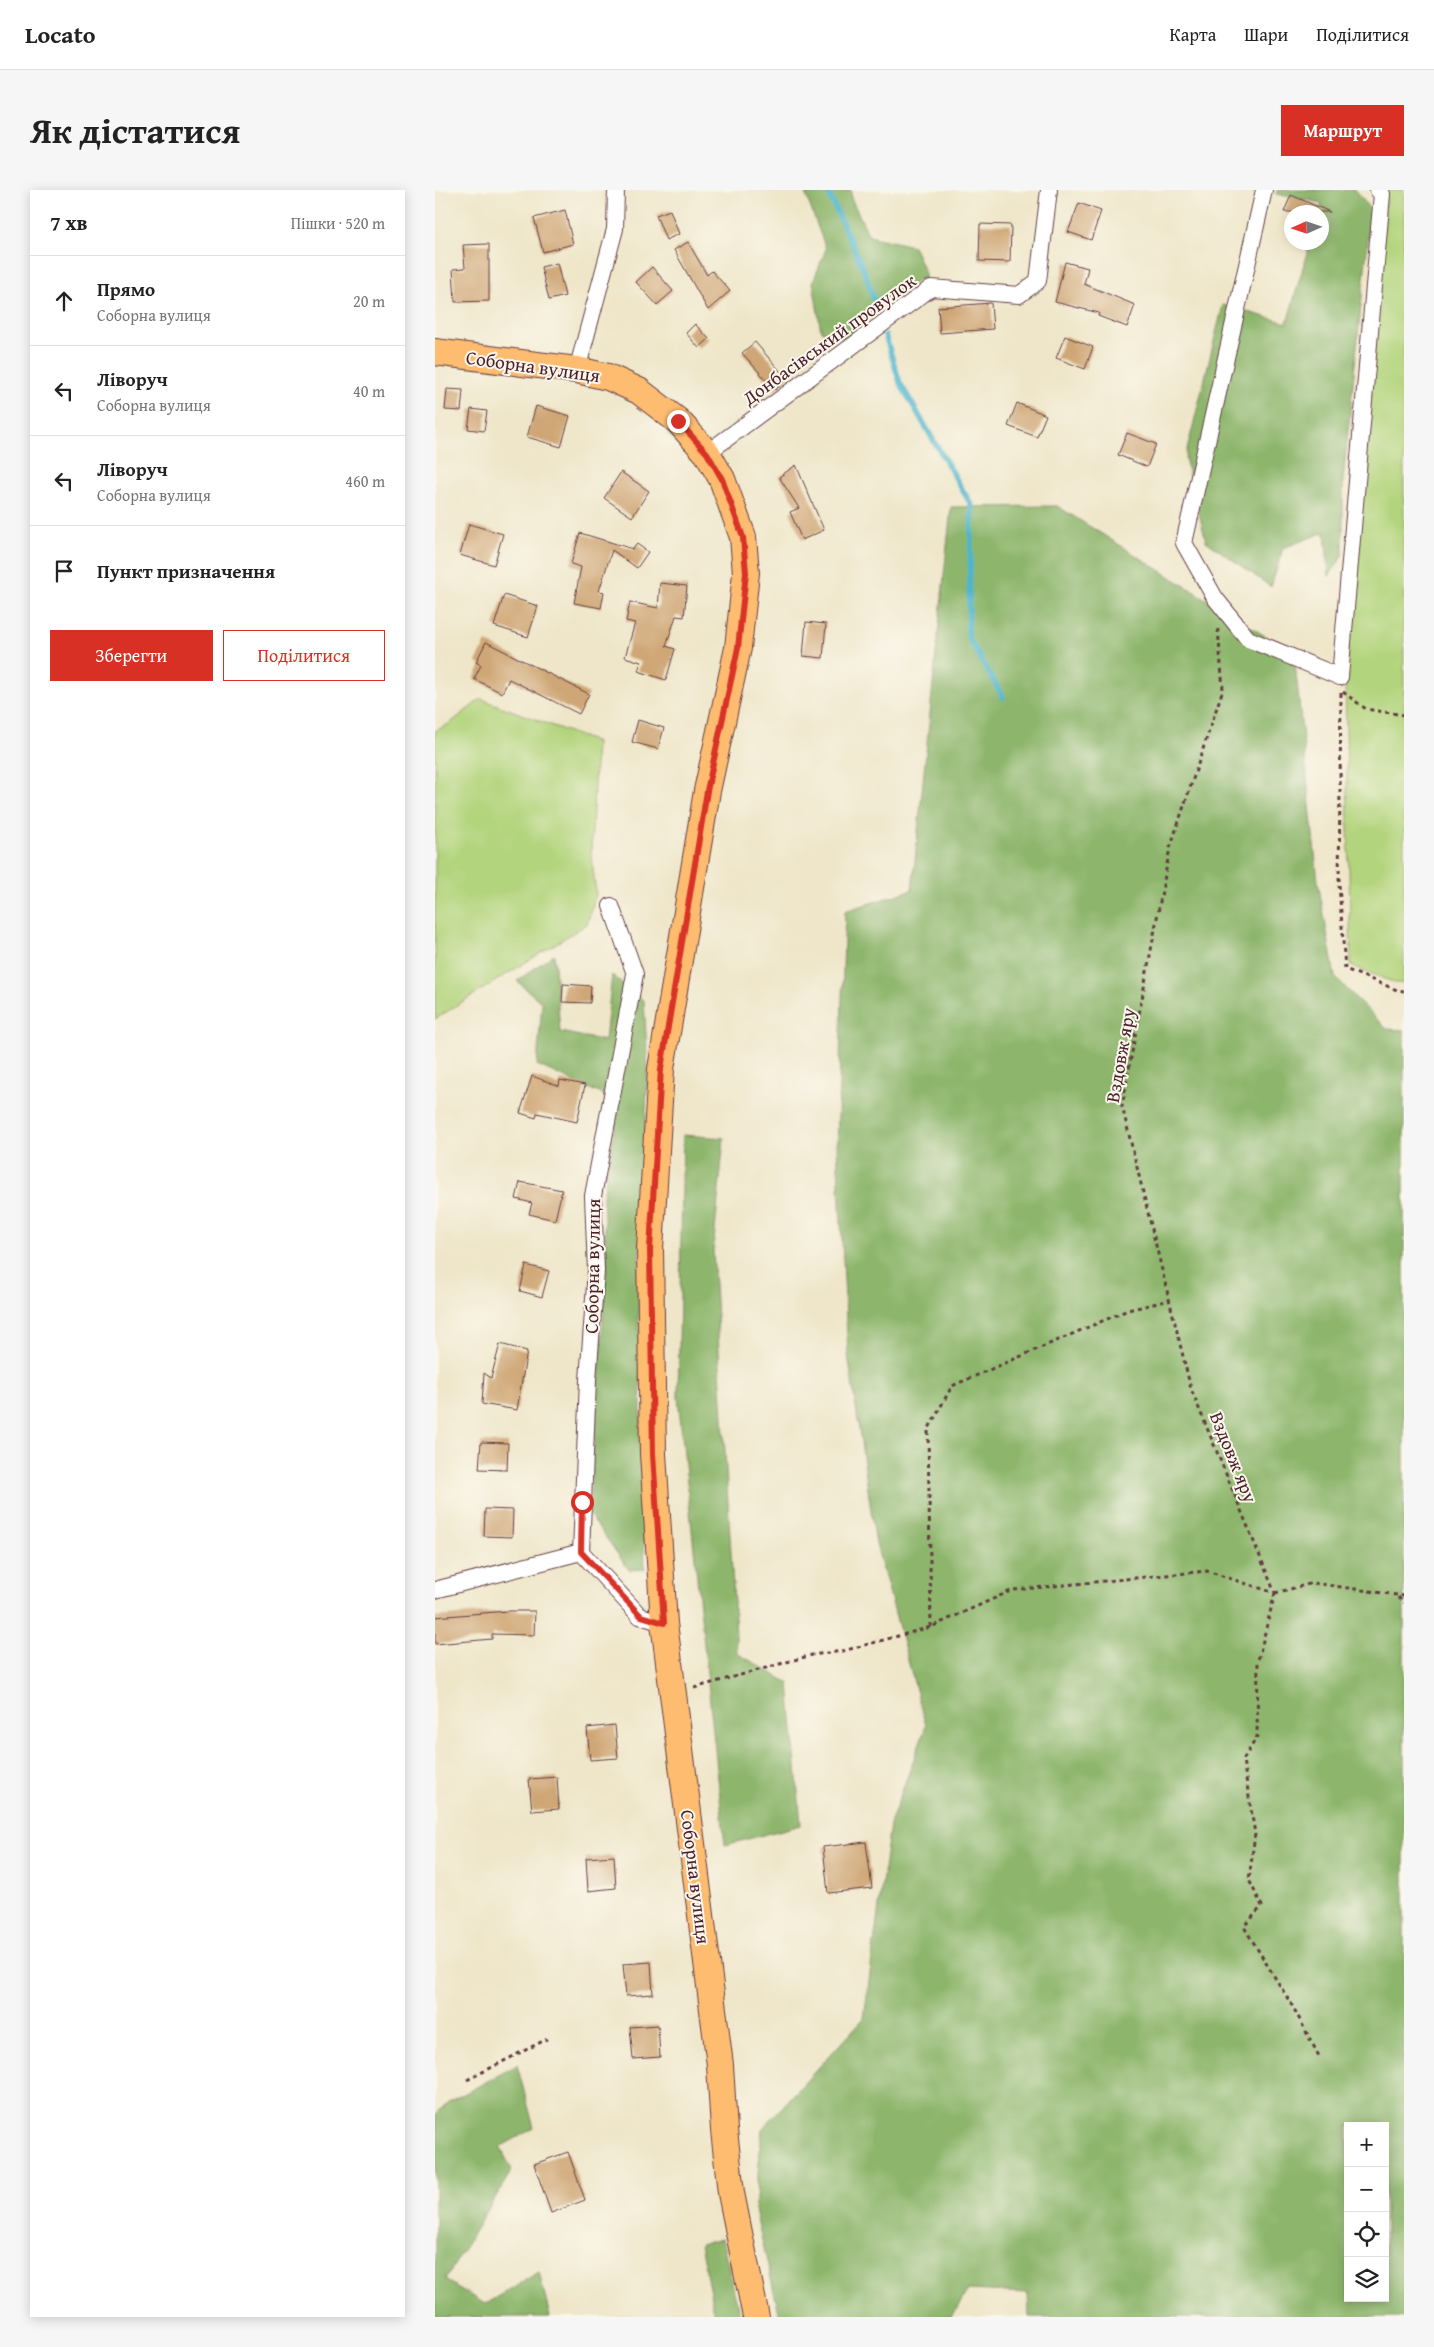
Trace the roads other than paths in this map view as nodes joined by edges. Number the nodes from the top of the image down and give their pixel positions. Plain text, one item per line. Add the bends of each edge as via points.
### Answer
1 (615, 190) edge
2 (1049, 190) edge
3 (1264, 190) edge
4 (1378, 190) edge
5 (435, 352) edge
6 (577, 370) junction
7 (707, 453) junction
8 (611, 906) dead end
9 (581, 1552) junction
10 (435, 1590) edge
11 (664, 1623) junction
12 (756, 2317) edge

1 - 6 street via 615,229
2 - 7 street, Донбасівський провулок via 1038,281 1019,295 931,288
3 - 4 street via 1183,543 1215,598 1248,639 1341,684 1382,194
5 - 6 main road, Соборна вулиця
6 - 7 main road, Соборна вулиця via 608,377 639,391 678,421
7 - 11 main road, Соборна вулиця via 735,509 743,537 746,573 738,648 707,791 661,1069 650,1249 653,1454
8 - 9 street, Соборна вулиця via 635,974 593,1196 596,1271 587,1380
9 - 10 street
9 - 11 street via 641,1616
11 - 12 main road, Соборна вулиця via 720,2065 731,2193

